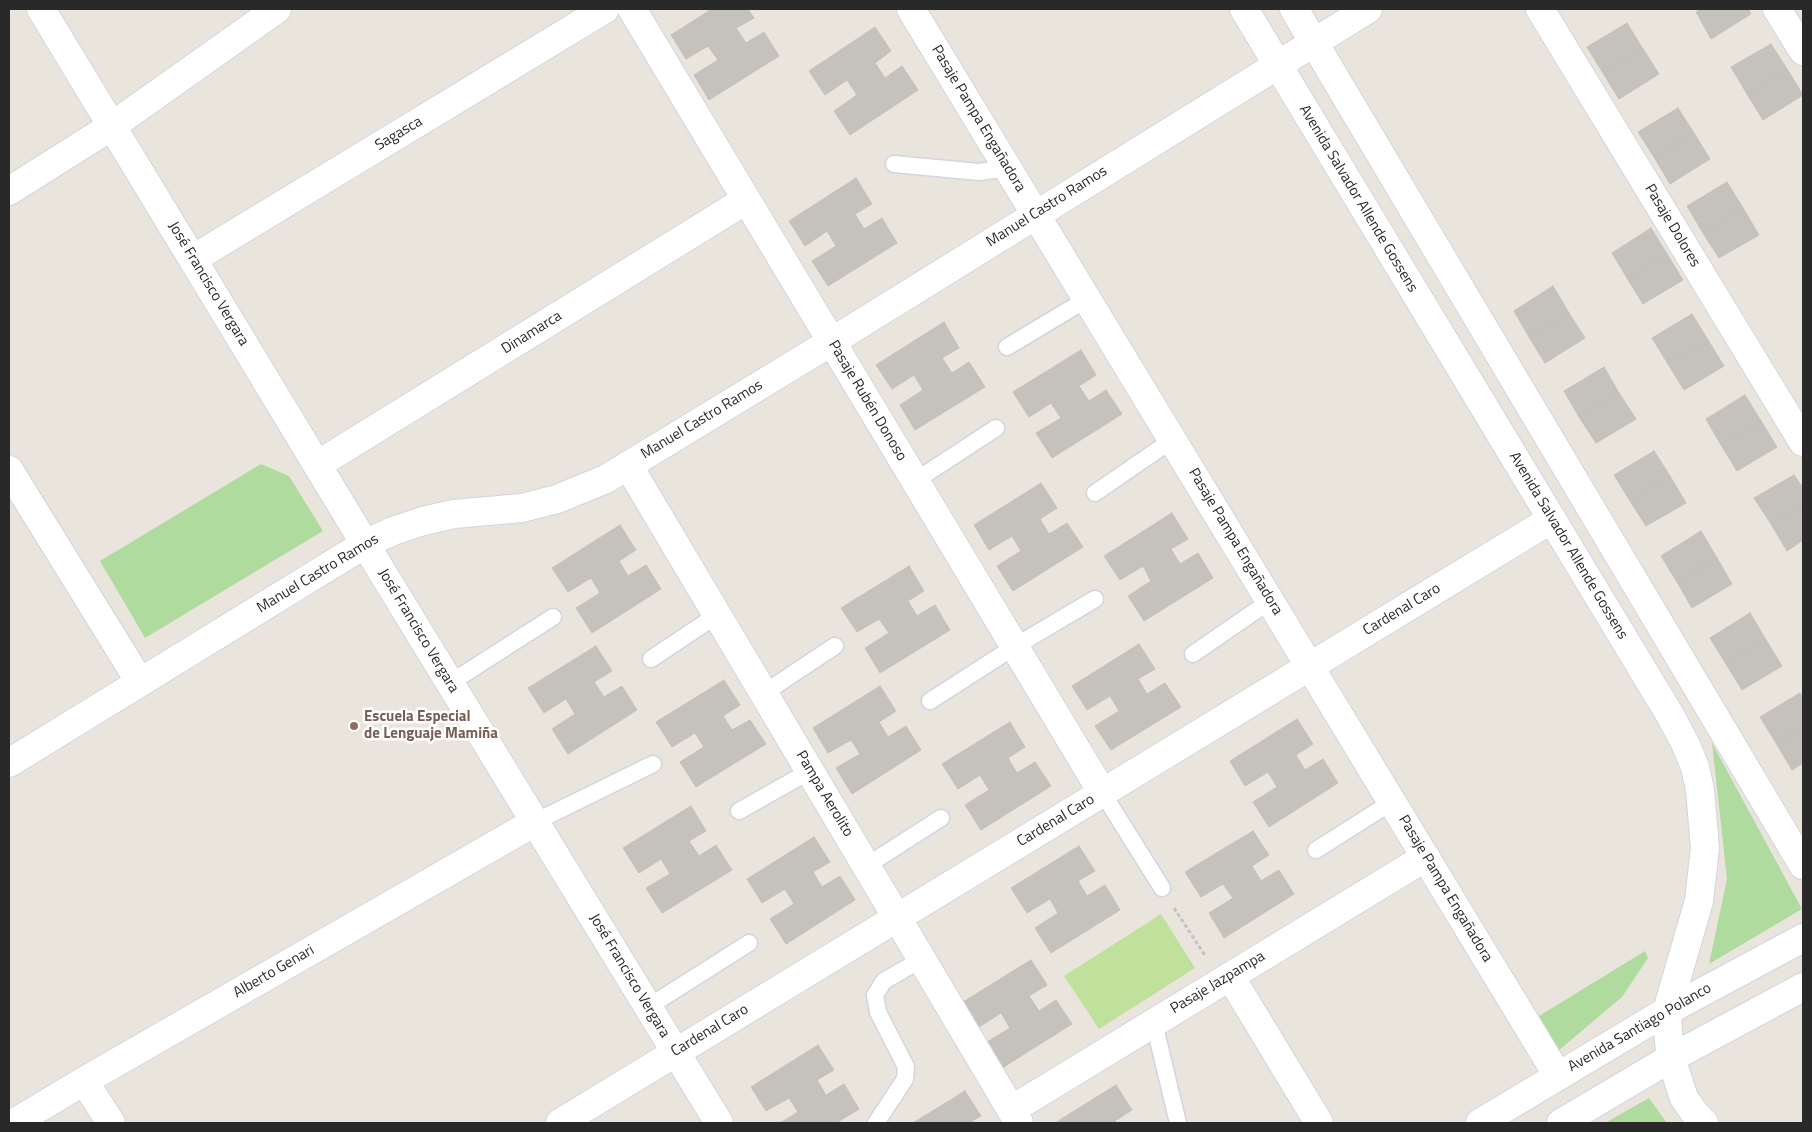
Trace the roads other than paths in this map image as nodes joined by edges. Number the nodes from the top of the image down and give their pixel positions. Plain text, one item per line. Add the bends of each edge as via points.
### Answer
1 (41, 9) edge
2 (277, 9) edge
3 (605, 9) edge
4 (632, 9) edge
5 (912, 9) edge
6 (1244, 9) edge
7 (1294, 9) edge
8 (1368, 9) edge
9 (1540, 9) edge
10 (1777, 9) edge
11 (1313, 42) junction
12 (1803, 51) edge
13 (1277, 64) junction
14 (112, 126) junction
15 (894, 164) dead end
16 (1008, 168) junction
17 (9, 191) edge
18 (746, 200) junction
19 (1036, 214) junction
20 (193, 259) junction
21 (1087, 299) junction
22 (831, 342) junction
23 (1007, 347) dead end
24 (996, 428) dead end
25 (1172, 440) junction
26 (1803, 442) edge
27 (317, 465) junction
28 (628, 465) junction
29 (9, 470) edge
30 (915, 481) junction
31 (1095, 493) dead end
32 (1552, 519) junction
33 (365, 544) junction
34 (1095, 599) dead end
35 (1270, 601) junction
36 (717, 615) junction
37 (553, 617) dead end
38 (835, 646) dead end
39 (1014, 646) junction
40 (1193, 654) dead end
41 (651, 660) dead end
42 (1310, 666) junction
43 (140, 682) junction
44 (450, 683) junction
45 (764, 693) junction
46 (930, 701) dead end
47 (9, 763) edge
48 (654, 764) dead end
49 (810, 771) junction
50 (1102, 792) junction
51 (1392, 802) junction
52 (739, 811) dead end
53 (941, 818) dead end
54 (534, 822) junction
55 (1316, 850) dead end
56 (1426, 857) junction
57 (1803, 865) edge
58 (866, 866) junction
59 (1162, 888) road end
60 (897, 918) junction
61 (1803, 938) edge
62 (750, 943) dead end
63 (922, 959) junction
64 (1226, 979) junction
65 (1803, 987) edge
66 (648, 1007) junction
67 (1667, 1011) junction
68 (1154, 1022) junction
69 (675, 1052) junction
70 (1671, 1058) junction
71 (1558, 1076) junction
72 (84, 1081) junction
73 (1015, 1116) edge
74 (1567, 1122) edge
75 (14, 1123) edge
76 (111, 1123) edge
77 (560, 1123) edge
78 (719, 1123) edge
79 (876, 1123) edge
80 (1178, 1123) edge
81 (1319, 1123) edge
82 (1480, 1123) edge
83 (1704, 1123) edge

1 - 14 street, José Francisco Vergara
2 - 14 street
3 - 20 street, Sagasca
4 - 18 street, Pasaje Rubén Donoso
5 - 16 street, Pasaje Pampa Engañadora
6 - 13 street, Avenida Salvador Allende Gossens
7 - 11 street
8 - 11 street, Manuel Castro Ramos
9 - 26 street, Pasaje Dolores
10 - 12 street
11 - 13 street, Manuel Castro Ramos
11 - 57 street
13 - 19 street, Manuel Castro Ramos
13 - 32 street, Avenida Salvador Allende Gossens
14 - 17 street
14 - 20 street, José Francisco Vergara
15 - 16 lane via 979,172
16 - 19 street, Pasaje Pampa Engañadora
18 - 22 street, Pasaje Rubén Donoso
18 - 27 street, Dinamarca
19 - 21 street, Pasaje Pampa Engañadora
19 - 22 street, Manuel Castro Ramos
20 - 27 street, José Francisco Vergara
21 - 23 lane
21 - 25 street, Pasaje Pampa Engañadora
22 - 28 street, Manuel Castro Ramos
22 - 30 street, Pasaje Rubén Donoso
24 - 30 lane
25 - 31 lane
25 - 35 street, Pasaje Pampa Engañadora
27 - 33 street, José Francisco Vergara
28 - 33 street, Manuel Castro Ramos via 606,479 557,499 522,508 454,514 423,521
28 - 36 street, Pampa Aerolito
29 - 43 street
30 - 39 street, Pasaje Rubén Donoso
32 - 42 street, Cardenal Caro
32 - 67 street, Avenida Salvador Allende Gossens via 1670,715 1695,767 1704,818 1702,876 1699,902
33 - 43 street, Manuel Castro Ramos
33 - 44 street, José Francisco Vergara
34 - 39 lane
35 - 40 lane
35 - 42 street, Pasaje Pampa Engañadora
36 - 41 lane
36 - 45 street, Pampa Aerolito
37 - 44 lane
38 - 45 lane
39 - 46 lane
39 - 50 street, Pasaje Rubén Donoso
42 - 50 street, Cardenal Caro
42 - 51 street, Pasaje Pampa Engañadora
43 - 47 street, Manuel Castro Ramos
44 - 54 street, José Francisco Vergara
45 - 49 street, Pampa Aerolito
48 - 54 lane
49 - 52 lane
49 - 58 street, Pampa Aerolito
50 - 59 lane
50 - 60 street, Cardenal Caro
51 - 55 lane
51 - 56 street, Pasaje Pampa Engañadora
53 - 58 lane
54 - 66 street, José Francisco Vergara
54 - 72 street, Alberto Genari
56 - 64 street, Pasaje Jazpampa
56 - 71 street, Pasaje Pampa Engañadora
58 - 60 street, Pampa Aerolito
60 - 63 street, Pampa Aerolito
60 - 69 street, Cardenal Caro
61 - 67 street, Avenida Santiago Polanco
62 - 66 lane
63 - 73 street, Pampa Aerolito
63 - 79 lane via 884,981 875,995 878,1012 906,1067 905,1079
64 - 68 street, Pasaje Jazpampa
64 - 81 street
65 - 70 street
66 - 69 street, José Francisco Vergara
67 - 70 street, Avenida Salvador Allende Gossens
67 - 71 street, Avenida Santiago Polanco
68 - 73 street, Pasaje Jazpampa
68 - 80 lane
69 - 77 street, Cardenal Caro
69 - 78 street, José Francisco Vergara
70 - 74 street
70 - 83 street, Avenida Salvador Allende Gossens via 1684,1098
71 - 82 street, Avenida Santiago Polanco
72 - 75 street, Alberto Genari
72 - 76 street

